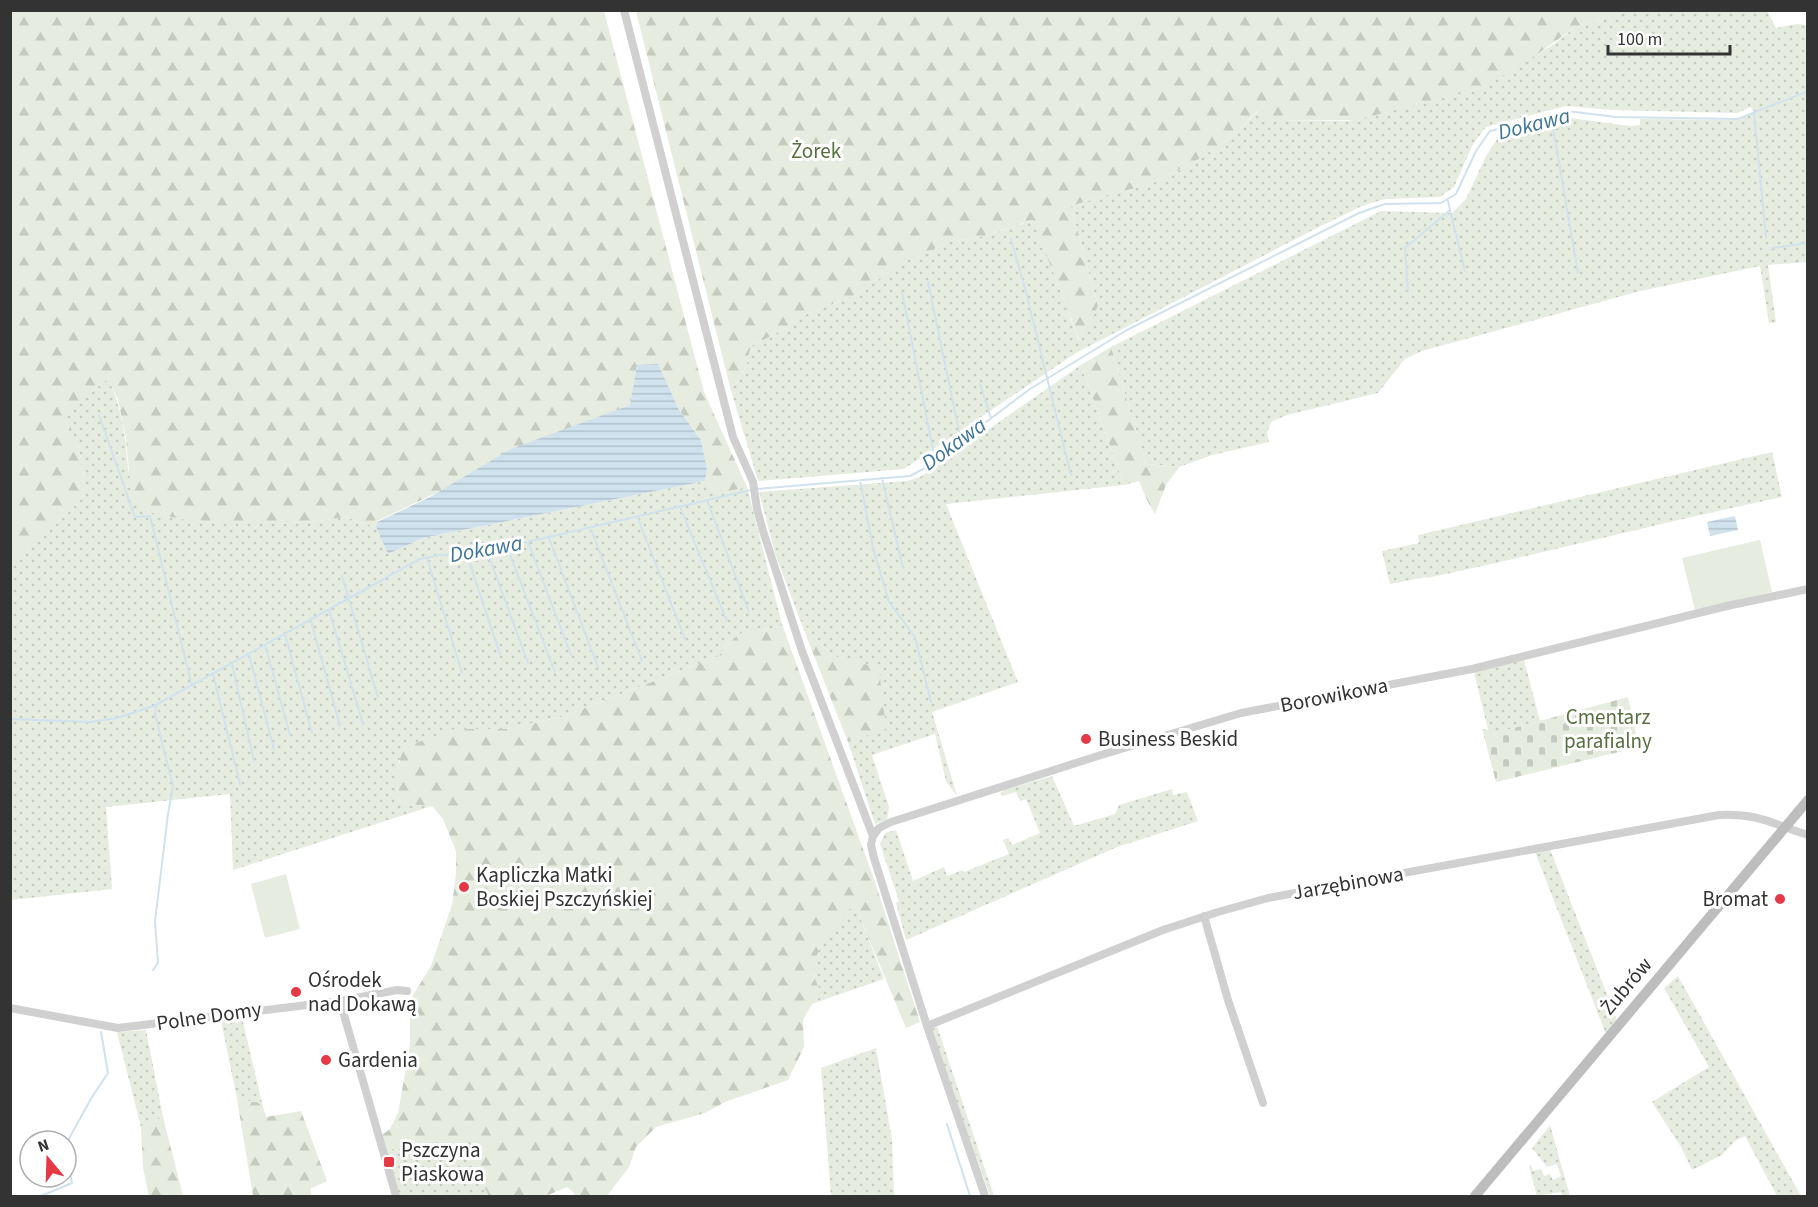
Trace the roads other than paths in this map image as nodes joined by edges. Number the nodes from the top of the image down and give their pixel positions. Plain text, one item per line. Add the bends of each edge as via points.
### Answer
1 (624, 10) edge
2 (1808, 589) edge
3 (1808, 800) edge
4 (1785, 827) junction
5 (1808, 835) edge
6 (873, 836) junction
7 (1204, 916) junction
8 (407, 991) dead end
9 (340, 1000) junction
10 (10, 1008) edge
11 (927, 1026) junction
12 (1263, 1103) dead end
13 (396, 1197) edge
14 (985, 1197) edge
15 (1475, 1197) edge

1 - 6 street via 733,437 753,482 763,531 802,651
2 - 6 street, Borowikowa via 1472,669 1241,713 902,819 885,825
3 - 4 main road, Żubrów
4 - 5 street, Jarzębinowa
4 - 7 street, Jarzębinowa via 1741,814 1719,815 1268,898
4 - 15 main road, Żubrów
6 - 11 street via 874,858
7 - 11 street, Jarzębinowa
7 - 12 street
8 - 9 street, Polne Domy
9 - 10 street, Polne Domy via 118,1028
9 - 13 street
11 - 14 street

